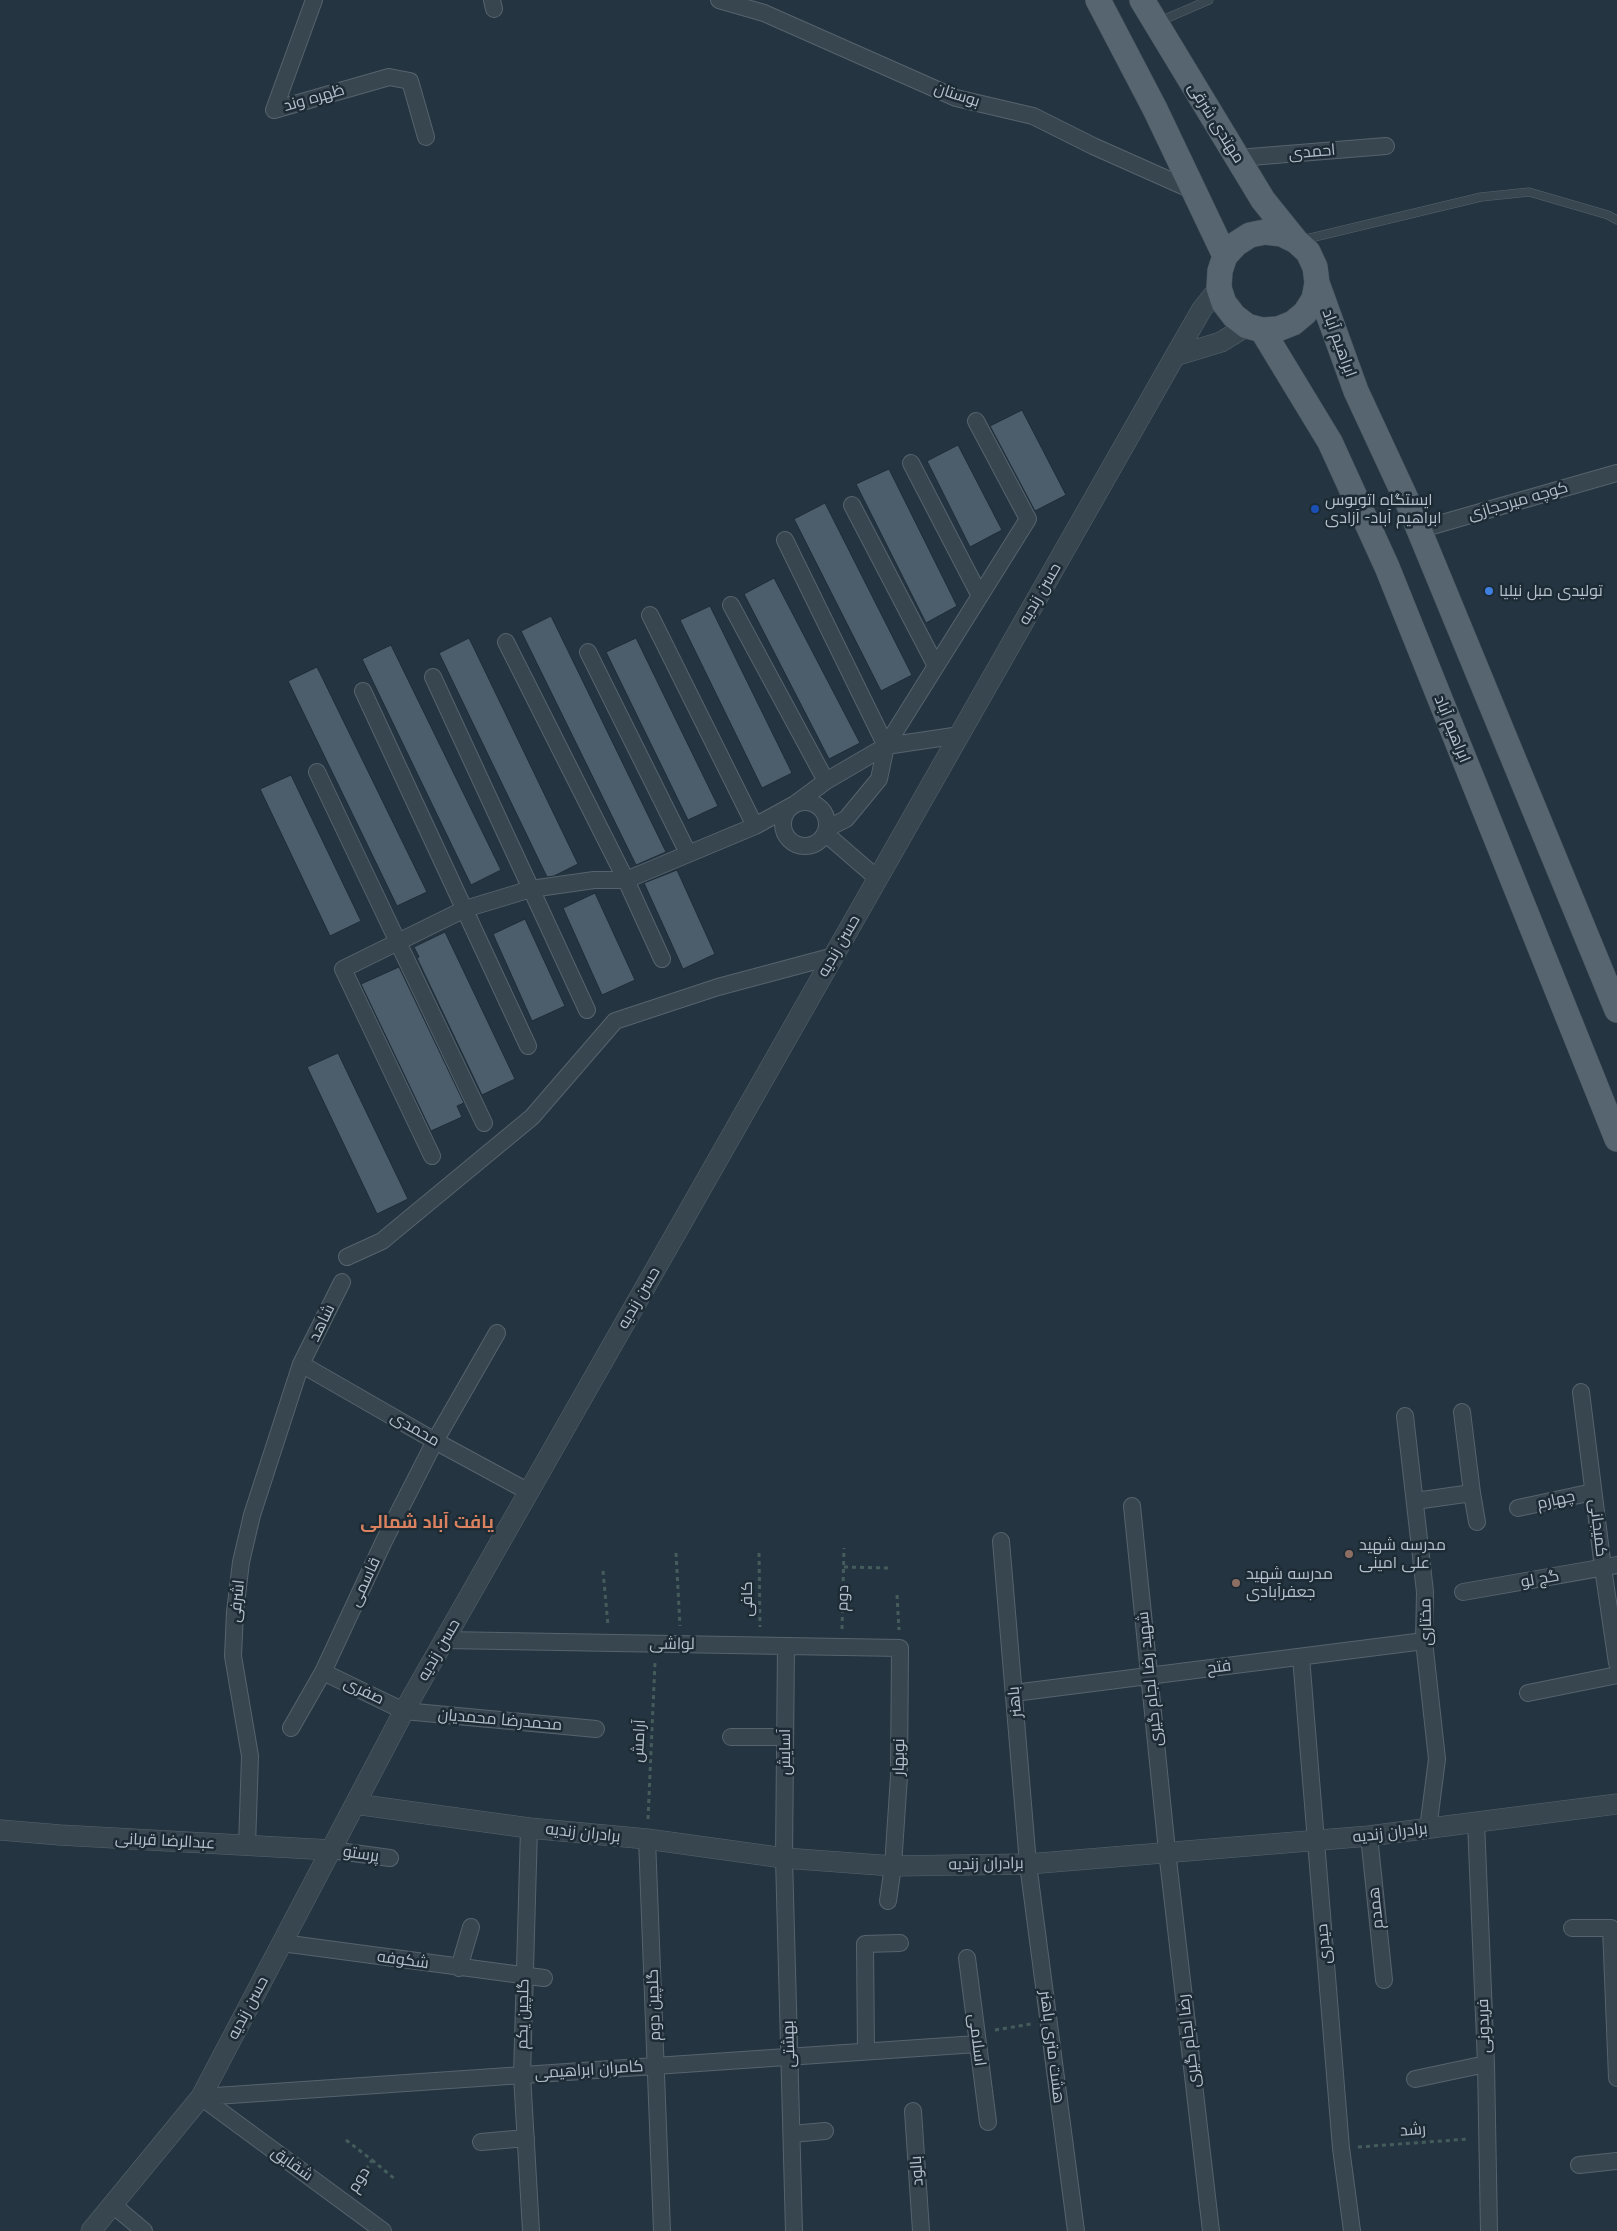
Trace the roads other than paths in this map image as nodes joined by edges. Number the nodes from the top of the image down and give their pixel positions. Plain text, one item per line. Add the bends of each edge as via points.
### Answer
1 (314, 0) edge
2 (719, 0) edge
3 (1098, 0) edge
4 (1142, 0) edge
5 (1209, 0) edge
6 (1155, 23) junction
7 (426, 138) dead end
8 (1386, 146) dead end
9 (1238, 158) junction
10 (1194, 191) junction
11 (1617, 220) edge
12 (1296, 241) junction
13 (1225, 256) junction
14 (1317, 283) junction
15 (1219, 288) junction
16 (1255, 328) junction
17 (1175, 356) junction
18 (976, 421) dead end
19 (911, 463) dead end
20 (1617, 473) edge
21 (852, 505) dead end
22 (1418, 530) junction
23 (785, 540) dead end
24 (980, 596) junction
25 (731, 605) dead end
26 (650, 615) dead end
27 (506, 642) dead end
28 (588, 652) dead end
29 (936, 666) junction
30 (433, 677) dead end
31 (363, 691) dead end
32 (960, 735) junction
33 (886, 746) junction
34 (317, 772) dead end
35 (826, 781) junction
36 (795, 804) junction
37 (755, 826) junction
38 (827, 831) junction
39 (688, 853) junction
40 (878, 879) junction
41 (626, 880) junction
42 (531, 889) junction
43 (465, 909) junction
44 (398, 940) junction
45 (834, 956) junction
46 (662, 959) dead end
47 (587, 1010) dead end
48 (1617, 1010) edge
49 (528, 1046) dead end
50 (484, 1123) dead end
51 (1617, 1139) edge
52 (432, 1156) dead end
53 (347, 1257) dead end
54 (342, 1282) dead end
55 (497, 1332) dead end
56 (301, 1364) junction
57 (1581, 1392) dead end
58 (1462, 1412) dead end
59 (1405, 1416) dead end
60 (435, 1441) junction
61 (529, 1492) junction
62 (1593, 1492) junction
63 (1472, 1493) junction
64 (1414, 1501) junction
65 (1132, 1506) dead end
66 (1518, 1508) dead end
67 (1477, 1522) dead end
68 (1001, 1541) dead end
69 (1610, 1567) edge
70 (1463, 1592) dead end
71 (445, 1640) junction
72 (1424, 1642) junction
73 (786, 1646) junction
74 (900, 1648) joint
75 (1301, 1657) junction
76 (1617, 1662) edge
77 (323, 1672) junction
78 (1617, 1675) edge
79 (1150, 1676) junction
80 (1014, 1693) junction
81 (1528, 1693) dead end
82 (404, 1711) junction
83 (291, 1728) dead end
84 (596, 1729) dead end
85 (785, 1737) junction
86 (731, 1738) dead end
87 (355, 1804) junction
88 (1617, 1804) edge
89 (1476, 1822) junction
90 (529, 1828) junction
91 (1428, 1829) junction
92 (0, 1830) edge
93 (1368, 1836) junction
94 (647, 1839) junction
95 (1316, 1841) junction
96 (246, 1846) junction
97 (331, 1850) junction
98 (1167, 1851) junction
99 (390, 1858) dead end
100 (784, 1858) junction
101 (1028, 1864) junction
102 (893, 1866) junction
103 (888, 1901) dead end
104 (471, 1927) dead end
105 (1572, 1928) dead end
106 (282, 1943) junction
107 (900, 1943) dead end
108 (967, 1958) dead end
109 (459, 1968) junction
110 (524, 1976) junction
111 (544, 1978) dead end
112 (1384, 1980) dead end
113 (976, 2038) junction
114 (866, 2051) junction
115 (790, 2056) junction
116 (1486, 2064) junction
117 (656, 2066) junction
118 (522, 2075) junction
119 (1617, 2078) edge
120 (1414, 2079) dead end
121 (201, 2097) junction
122 (913, 2111) dead end
123 (988, 2122) dead end
124 (825, 2132) dead end
125 (792, 2134) junction
126 (526, 2138) junction
127 (481, 2142) dead end
128 (1617, 2161) edge
129 (1579, 2165) dead end
130 (113, 2205) junction
131 (91, 2231) edge
132 (144, 2231) edge
133 (383, 2231) edge
134 (531, 2231) edge
135 (662, 2231) edge
136 (794, 2231) edge
137 (921, 2231) edge
138 (1076, 2231) edge
139 (1210, 2231) edge
140 (1352, 2231) edge
141 (1489, 2231) edge

1 - 7 street, ظهره وند via 274,110 389,76 410,81
2 - 10 street, بوستان via 764,13 956,98 1033,116
3 - 10 main road
4 - 6 main road, مهتدی شرقی
5 - 6 lane
6 - 9 main road, مهتدی شرقی
8 - 9 street, احمدی
9 - 12 main road, مهتدی شرقی via 1263,200
10 - 13 main road
11 - 12 lane via 1529,192 1481,197
12 - 13 main road via 1282,234 1258,233 1236,244
12 - 14 main road via 1308,252 1315,267
13 - 15 main road
14 - 16 main road via 1314,299 1293,323 1278,329
14 - 22 main road, ابراهیم آباد via 1356,391
15 - 16 main road via 1224,303 1234,316
15 - 17 street, حسن زندیه via 1202,309
16 - 17 street
16 - 51 main road, ابراهیم آباد via 1330,442 1388,567
17 - 32 street, حسن زندیه
18 - 24 street via 1028,519
19 - 24 street
20 - 22 street, کوچه میرحجازی
21 - 29 street
22 - 48 main road, ابراهیم آباد
23 - 33 street
24 - 29 street
25 - 35 street
26 - 37 street
27 - 41 street
28 - 39 street
29 - 33 street
30 - 42 street
31 - 43 street
32 - 33 street
32 - 40 street, حسن زندیه
33 - 35 street
33 - 38 street via 879,779 846,819
34 - 44 street
35 - 36 street
36 - 37 street
36 - 38 street via 809,802 821,808
36 - 38 street via 785,815 783,823 787,838 792,843 807,847 815,845
37 - 39 street
38 - 40 street
39 - 41 street
40 - 45 street, حسن زندیه
41 - 42 street via 594,880
41 - 46 street
42 - 43 street
42 - 47 street
43 - 44 street
43 - 49 street
44 - 50 street
44 - 52 street via 343,969
45 - 53 street via 718,987 615,1021 532,1118 382,1241
45 - 61 street, حسن زندیه
54 - 56 street, شاهد
55 - 60 street, قاسمی
56 - 60 street, محمدی
56 - 96 street, اشرفی via 252,1516 241,1562 235,1612 233,1656 250,1756
57 - 62 street, کمیجانی
58 - 63 street
59 - 64 street, مختاری
60 - 61 street, محمدی
60 - 77 street, قاسمی
61 - 71 street, حسن زندیه
62 - 66 street, چهارم
62 - 69 street, کمیجانی
63 - 64 street
63 - 67 street
64 - 72 street, مختاری via 1425,1592
65 - 79 street, شهید رضا لجام گیری
68 - 80 street, باهنر
69 - 70 street, گچ لو
69 - 76 street, کمیجانی
71 - 73 street, لواشی
71 - 82 street, حسن زندیه
72 - 75 street, فتح
72 - 91 street, مختاری via 1437,1758
73 - 74 street, لواشی
73 - 85 street, آسایش
74 - 102 street, نوبهار via 900,1776
75 - 79 street, فتح
75 - 95 street, حیدری
77 - 82 street, صفری
77 - 83 street, قاسمی
78 - 81 street
79 - 80 street, فتح
79 - 98 street, شهید رضا لجام گیری
80 - 101 street, باهنر
82 - 84 street, محمدرضا محمدیان
82 - 87 street, حسن زندیه
85 - 86 street
85 - 100 street, آسایش
87 - 90 street, برادران زندیه
87 - 97 street, حسن زندیه
88 - 89 street, برادران زندیه
89 - 91 street, برادران زندیه
89 - 116 street, فریدونی
90 - 94 street, برادران زندیه
90 - 110 street, گلچین یکم
91 - 93 street, برادران زندیه
92 - 96 street, عبدالرضا قربانی
93 - 95 street, برادران زندیه
93 - 112 street, همدم
94 - 100 street, برادران زندیه
94 - 117 street, گلچین دوم
95 - 98 street, برادران زندیه
95 - 140 street, حیدری via 1341,2148
96 - 97 street, عبدالرضا قربانی
97 - 99 street, پرستو
97 - 106 street, حسن زندیه
98 - 101 street, برادران زندیه
98 - 139 street, رضا لجام گیری
100 - 102 street, برادران زندیه
100 - 115 street, بهشتی
101 - 102 street, برادران زندیه
101 - 138 street, هشت متری باهنر
102 - 103 street
104 - 109 street
105 - 119 street via 1611,1928
106 - 109 street, شکوفه
106 - 121 street, حسن زندیه
107 - 114 street via 865,1944
108 - 113 street, اسلامی
109 - 110 street, شکوفه
110 - 111 street, شکوفه
110 - 118 street, گلچین یکم
113 - 114 street, کامران ابراهیمی
113 - 123 street, اسلامی
114 - 115 street, کامران ابراهیمی
115 - 117 street, کامران ابراهیمی
115 - 125 street, بهشتی
116 - 120 street
116 - 141 street, فریدونی
117 - 118 street, کامران ابراهیمی
117 - 135 street, گلچین دوم
118 - 121 street, کامران ابراهیمی
118 - 126 street, گلچین یکم
121 - 130 street, حسن زندیه
121 - 133 street, شقایق
122 - 137 street, بالود
124 - 125 street
125 - 136 street, بهشتی
126 - 127 street
126 - 134 street, گلچین یکم
128 - 129 street
130 - 131 street, حسن زندیه
130 - 132 street

